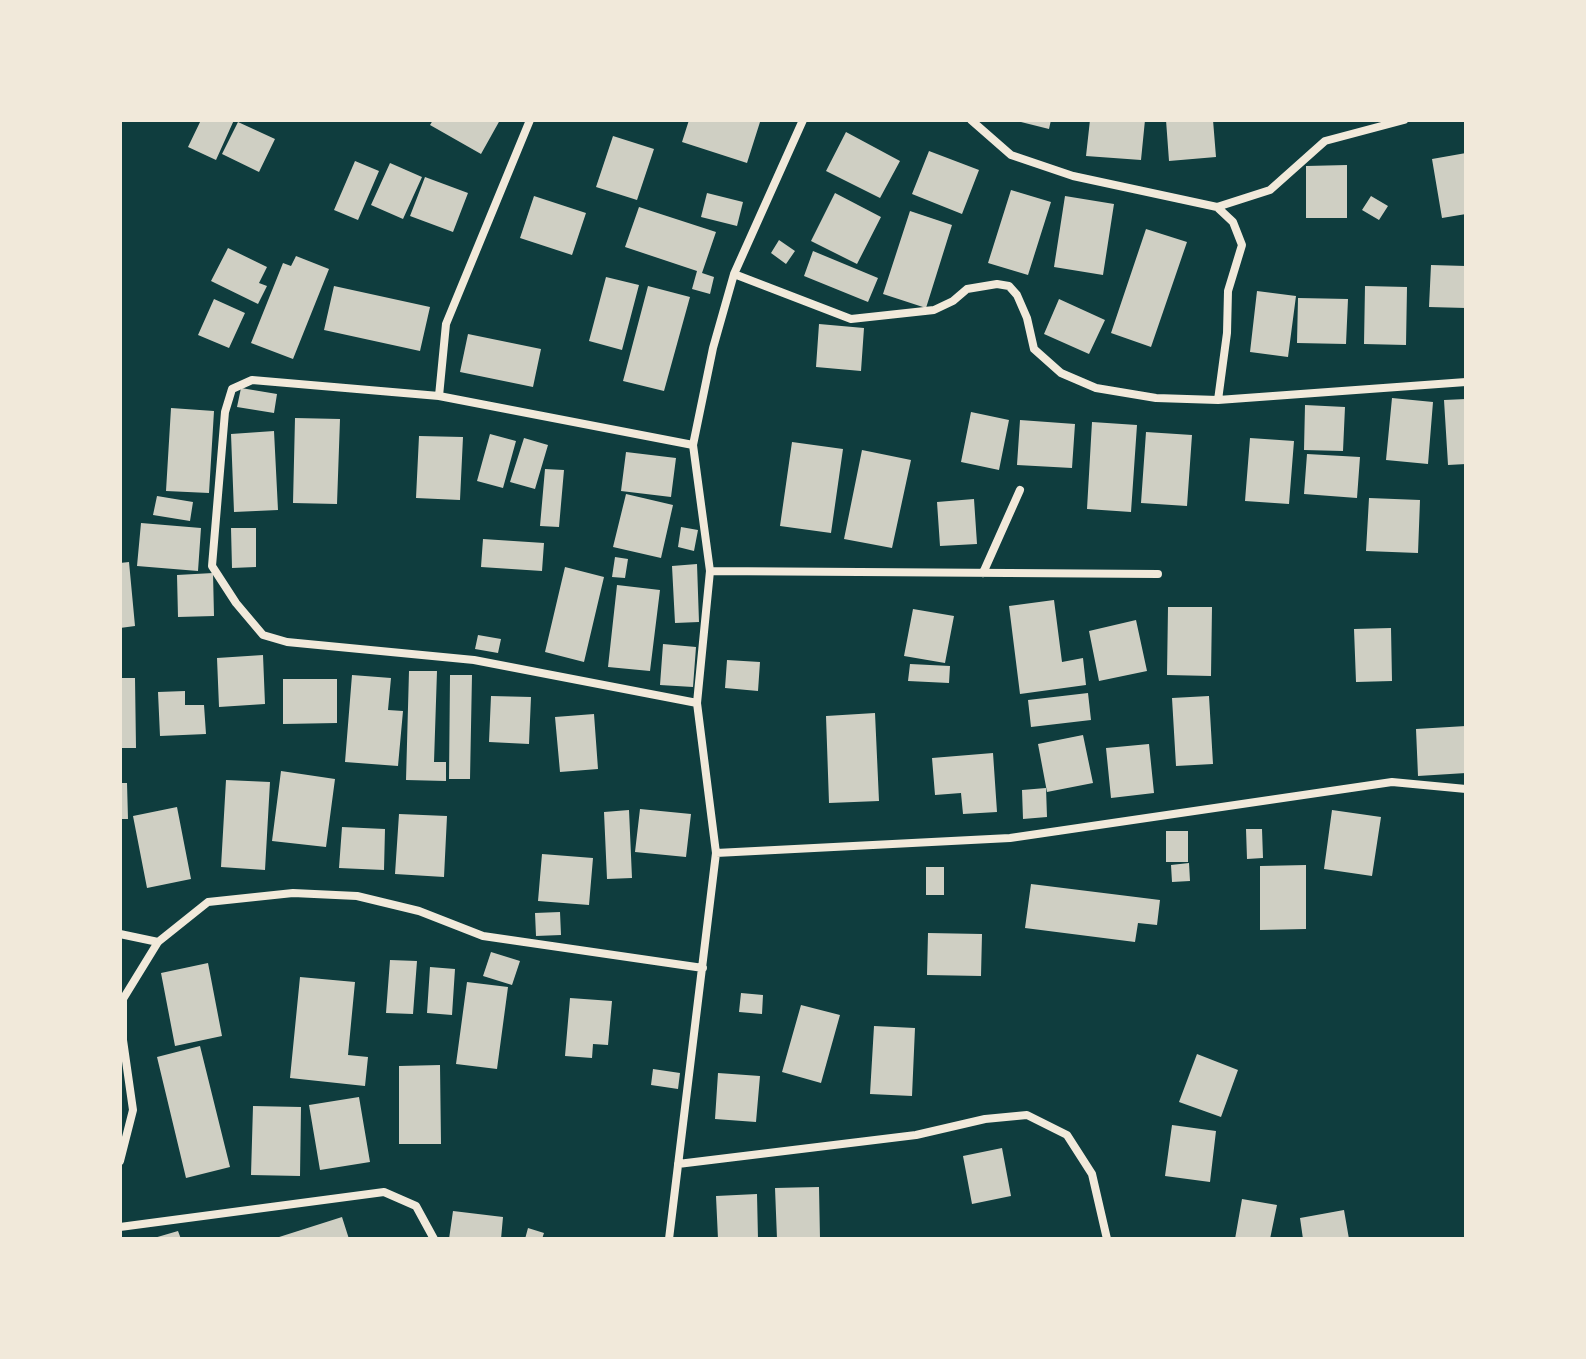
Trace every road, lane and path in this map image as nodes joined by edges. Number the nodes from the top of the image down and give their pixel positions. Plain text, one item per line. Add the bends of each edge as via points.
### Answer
1 (530, 120) edge
2 (803, 120) edge
3 (971, 120) edge
4 (1404, 120) edge
5 (1217, 207) junction
6 (734, 274) junction
7 (1466, 382) edge
8 (439, 396) junction
9 (1218, 400) junction
10 (693, 445) junction
11 (1020, 490) dead end
12 (710, 571) junction
13 (983, 573) junction
14 (1158, 574) dead end
15 (697, 703) junction
16 (1466, 789) edge
17 (716, 853) junction
18 (120, 934) edge
19 (158, 942) junction
20 (703, 968) junction
21 (120, 1161) edge
22 (678, 1164) junction
23 (120, 1227) edge
24 (434, 1239) edge
25 (669, 1239) edge
26 (1107, 1239) edge

1 - 8 street via 446,324
2 - 6 street
3 - 5 street via 1011,155 1073,176
4 - 5 street via 1325,141 1270,190
5 - 9 street via 1233,222 1242,245 1228,291
6 - 9 street via 851,319 934,310 967,289 1009,286 1027,318 1034,349 1061,373 1096,388 1156,398
6 - 10 street
7 - 9 street
8 - 10 street
8 - 15 street via 252,380 232,389 225,412 212,566 236,603 263,635 287,642 474,660
10 - 12 street
11 - 13 street
12 - 13 street
12 - 15 street
13 - 14 street
15 - 17 street
16 - 17 street via 1392,782 1010,838
17 - 20 street
18 - 19 street
19 - 20 street via 208,902 293,893 357,896 419,911 483,936
19 - 21 street via 123,999 133,1110
20 - 22 street
22 - 25 street
22 - 26 street via 916,1135 1027,1115 1067,1135 1092,1174
23 - 24 street via 384,1192 416,1206

